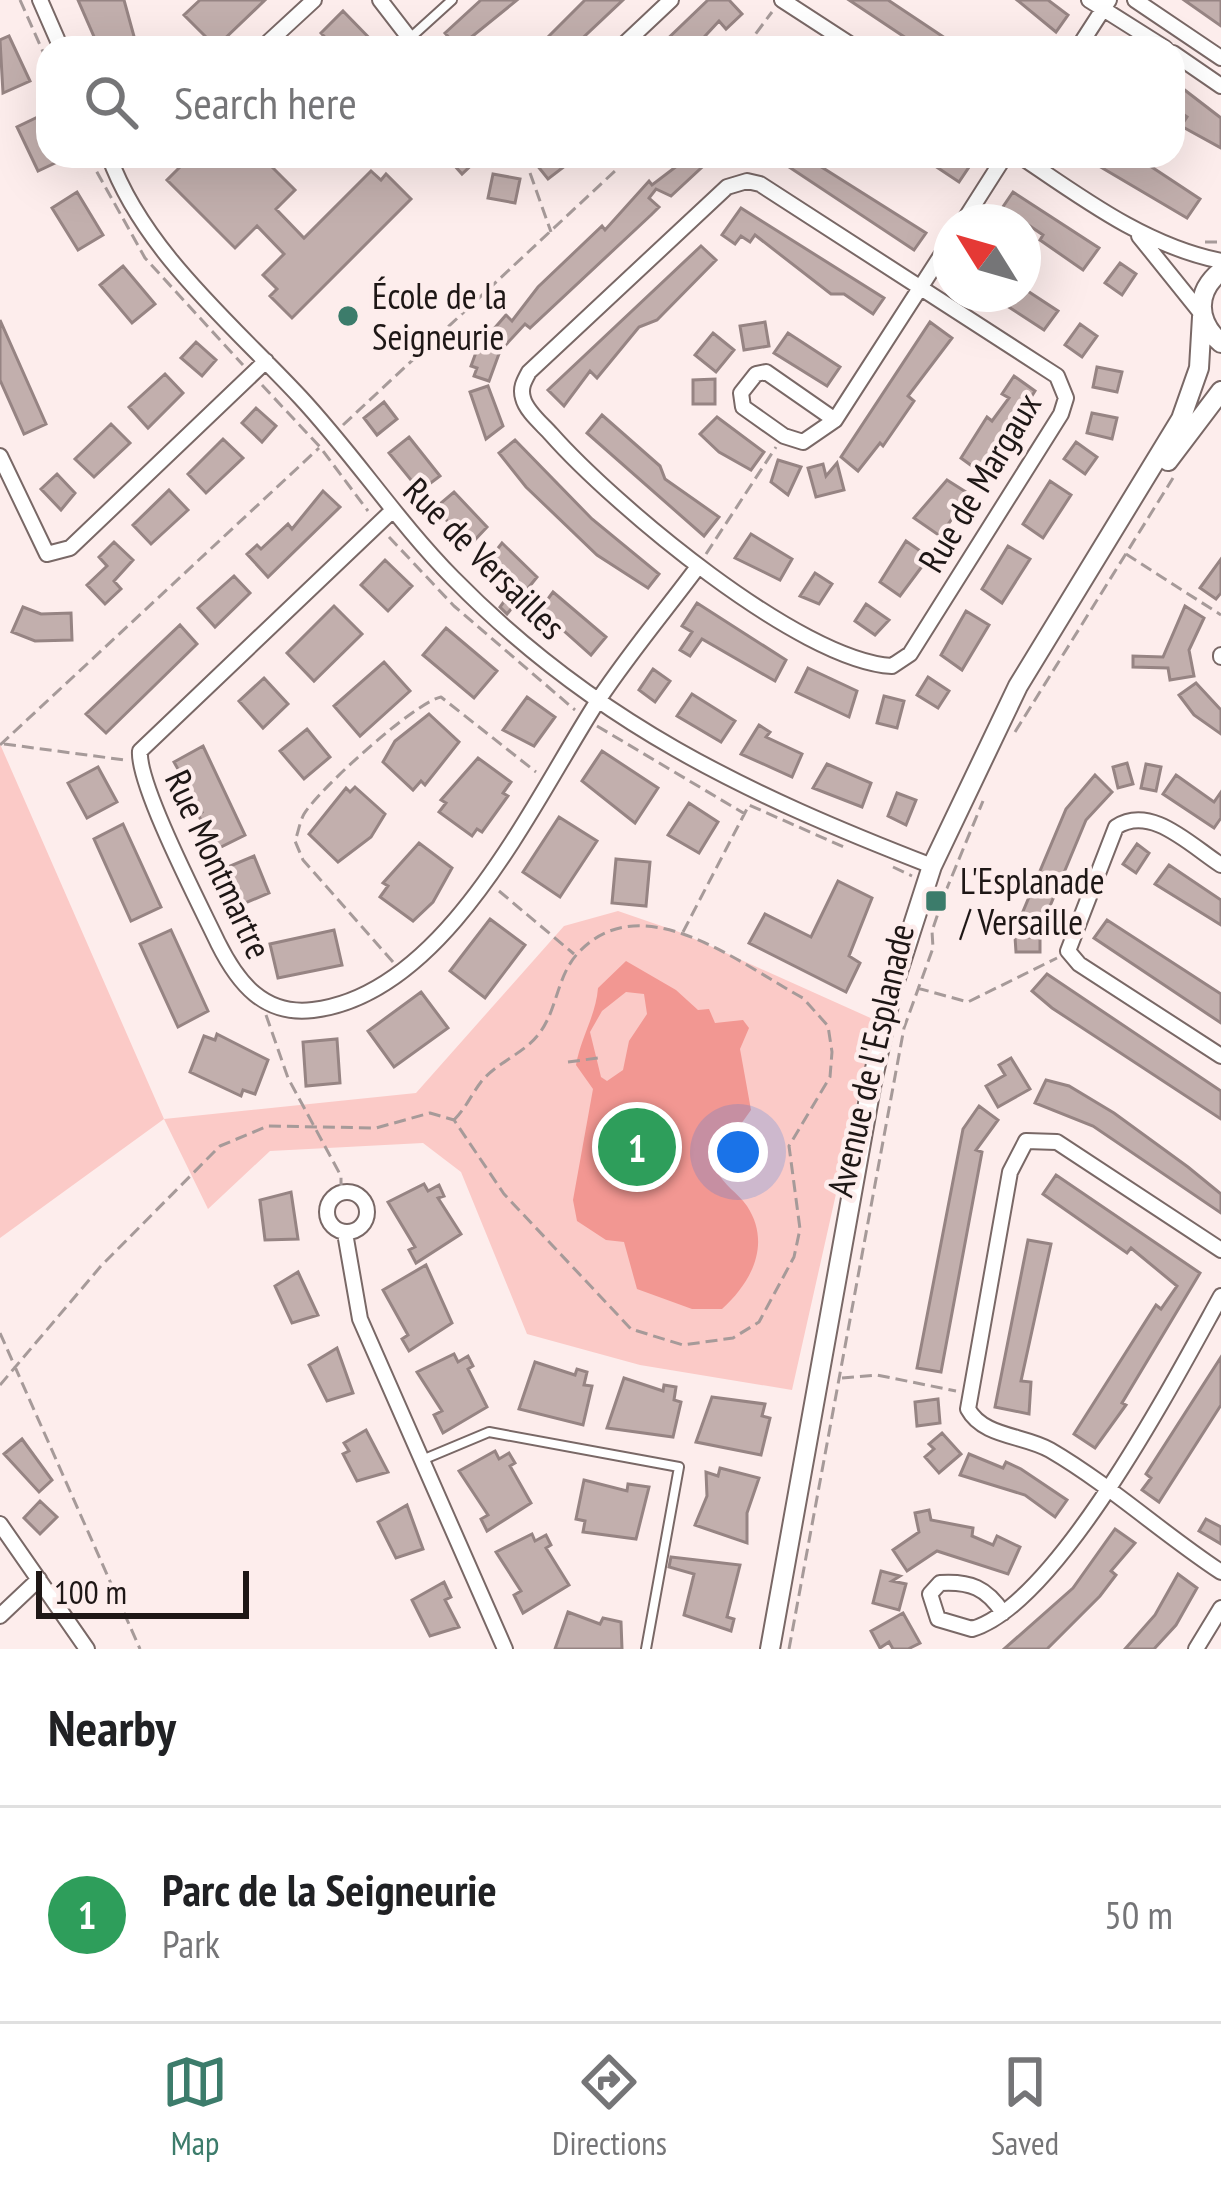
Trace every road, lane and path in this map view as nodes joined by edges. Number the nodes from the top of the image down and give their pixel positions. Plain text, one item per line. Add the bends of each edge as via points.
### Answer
1 (20, 0) edge
2 (40, 0) edge
3 (314, 0) edge
4 (380, 0) edge
5 (452, 0) edge
6 (671, 0) edge
7 (1089, 0) edge
8 (1135, 0) edge
9 (1107, 4) edge
10 (777, 6) edge
11 (36, 36) edge
12 (56, 36) edge
13 (275, 36) edge
14 (408, 36) edge
15 (419, 36) edge
16 (633, 36) edge
17 (754, 36) edge
18 (833, 36) edge
19 (1086, 36) edge
20 (1150, 36) edge
21 (1221, 58) edge
22 (1185, 61) edge
23 (1221, 86) edge
24 (95, 168) edge
25 (115, 168) edge
26 (528, 168) edge
27 (619, 168) edge
28 (997, 168) edge
29 (1038, 168) edge
30 (974, 204) edge
31 (1131, 228) junction
32 (551, 232) junction
33 (1221, 261) edge
34 (933, 268) edge
35 (1221, 271) edge
36 (921, 287) junction
37 (1202, 315) junction
38 (1221, 343) edge
39 (266, 361) junction
40 (244, 366) dead end
41 (259, 382) dead end
42 (1221, 391) edge
43 (835, 420) junction
44 (345, 424) dead end
45 (784, 436) junction
46 (320, 447) junction
47 (0, 457) edge
48 (1181, 466) dead end
49 (392, 511) junction
50 (369, 512) dead end
51 (390, 537) dead end
52 (1104, 547) junction
53 (1125, 553) junction
54 (697, 568) junction
55 (1221, 615) edge
56 (597, 703) junction
57 (575, 711) dead end
58 (602, 730) dead end
59 (1010, 742) dead end
60 (2, 745) edge
61 (139, 762) junction
62 (549, 782) junction
63 (990, 785) dead end
64 (745, 814) junction
65 (842, 846) dead end
66 (1221, 865) edge
67 (932, 866) junction
68 (494, 887) dead end
69 (682, 933) junction
70 (575, 955) junction
71 (1062, 955) dead end
72 (401, 973) junction
73 (915, 988) junction
74 (267, 1018) dead end
75 (1221, 1056) edge
76 (598, 1058) dead end
77 (568, 1062) dead end
78 (454, 1120) junction
79 (314, 1124) junction
80 (340, 1192) junction
81 (345, 1233) junction
82 (1221, 1250) edge
83 (1221, 1296) edge
84 (0, 1334) edge
85 (15, 1366) junction
86 (838, 1378) junction
87 (0, 1385) edge
88 (970, 1394) junction
89 (422, 1460) junction
90 (1104, 1490) junction
91 (0, 1524) edge
92 (1221, 1572) edge
93 (39, 1579) junction
94 (1221, 1608) edge
95 (1003, 1613) junction
96 (0, 1616) edge
97 (87, 1649) edge
98 (140, 1649) edge
99 (505, 1649) edge
100 (646, 1649) edge
101 (770, 1649) edge
102 (789, 1649) edge
103 (1196, 1649) edge

1 - 11 path
2 - 12 street
3 - 13 street
4 - 14 street
5 - 15 lane
6 - 16 street
7 - 9 street
8 - 21 street
9 - 19 street
9 - 20 street
10 - 17 path
10 - 18 street
22 - 23 street
24 - 40 path via 146,258
25 - 39 street, Rue de Versailles via 147,228
26 - 32 path
27 - 32 path
28 - 30 street
29 - 31 street
31 - 33 street
31 - 37 street
32 - 44 path
34 - 36 street
35 - 37 street, Avenue de l'Esplanade via 1204,291
36 - 43 street
36 - 54 street, Rue de Margaux via 1057,376 1066,398 910,654 892,666 861,660
36 - 54 street, Rue de Margaux via 747,181 727,187 529,372 524,403 587,473
37 - 38 street
37 - 52 street, Avenue de l'Esplanade via 1192,392
39 - 47 street via 70,548 47,554
39 - 49 street, Rue de Versailles
41 - 46 path
42 - 52 street, Avenue de l'Esplanade
43 - 45 street via 803,442
43 - 45 street via 766,372 756,374 741,393 743,407
45 - 54 path
46 - 50 path
46 - 60 path
48 - 53 path
49 - 56 street, Rue de Versailles via 490,615
49 - 61 street, Rue Montmartre via 147,740
51 - 57 path via 456,608
52 - 67 street, Avenue de l'Esplanade via 1018,686
53 - 55 path
53 - 59 path
54 - 56 street
56 - 62 street, Rue Montmartre
56 - 67 street, Rue de Versailles via 754,794
58 - 64 path
60 - 61 path
61 - 72 street, Rue Montmartre via 208,923 249,992 295,1012 315,1010 361,997
62 - 72 street, Rue Montmartre via 460,911
62 - 72 path via 441,697 366,751 304,814 295,841 303,860
63 - 73 path, Avenue de l'Esplanade
64 - 65 path via 749,805
64 - 69 path
66 - 75 street via 1147,818 1130,818 1116,827 1068,951
67 - 101 street, Avenue de l'Esplanade via 871,1087
68 - 70 path
69 - 70 path via 630,925
69 - 78 path via 803,998 832,1041 830,1077 789,1146 797,1243 759,1322 733,1338 683,1345 632,1328 504,1193
70 - 78 path via 535,1040 482,1080
71 - 73 path via 968,1002
73 - 86 path, Avenue de l'Esplanade
74 - 79 path
76 - 77 path
78 - 79 path via 430,1113 376,1128
79 - 80 path via 341,1176
79 - 85 path via 248,1131 220,1146
80 - 81 street via 327,1216
80 - 81 street via 355,1192 367,1209 363,1226
81 - 89 street via 360,1318
82 - 88 street via 1057,1142 1026,1142 1010,1172
83 - 90 street
84 - 85 path
85 - 87 path
85 - 98 path
86 - 88 path via 877,1375
86 - 102 path, Avenue de l'Esplanade
88 - 90 street via 974,1420 1051,1450
89 - 99 street
89 - 100 lane via 489,1432 679,1467
90 - 92 street
90 - 95 street via 1053,1566
91 - 93 street
93 - 96 street
93 - 97 street
94 - 103 street
95 - 95 street via 991,1594 970,1584 940,1583 930,1594 938,1619 972,1629

